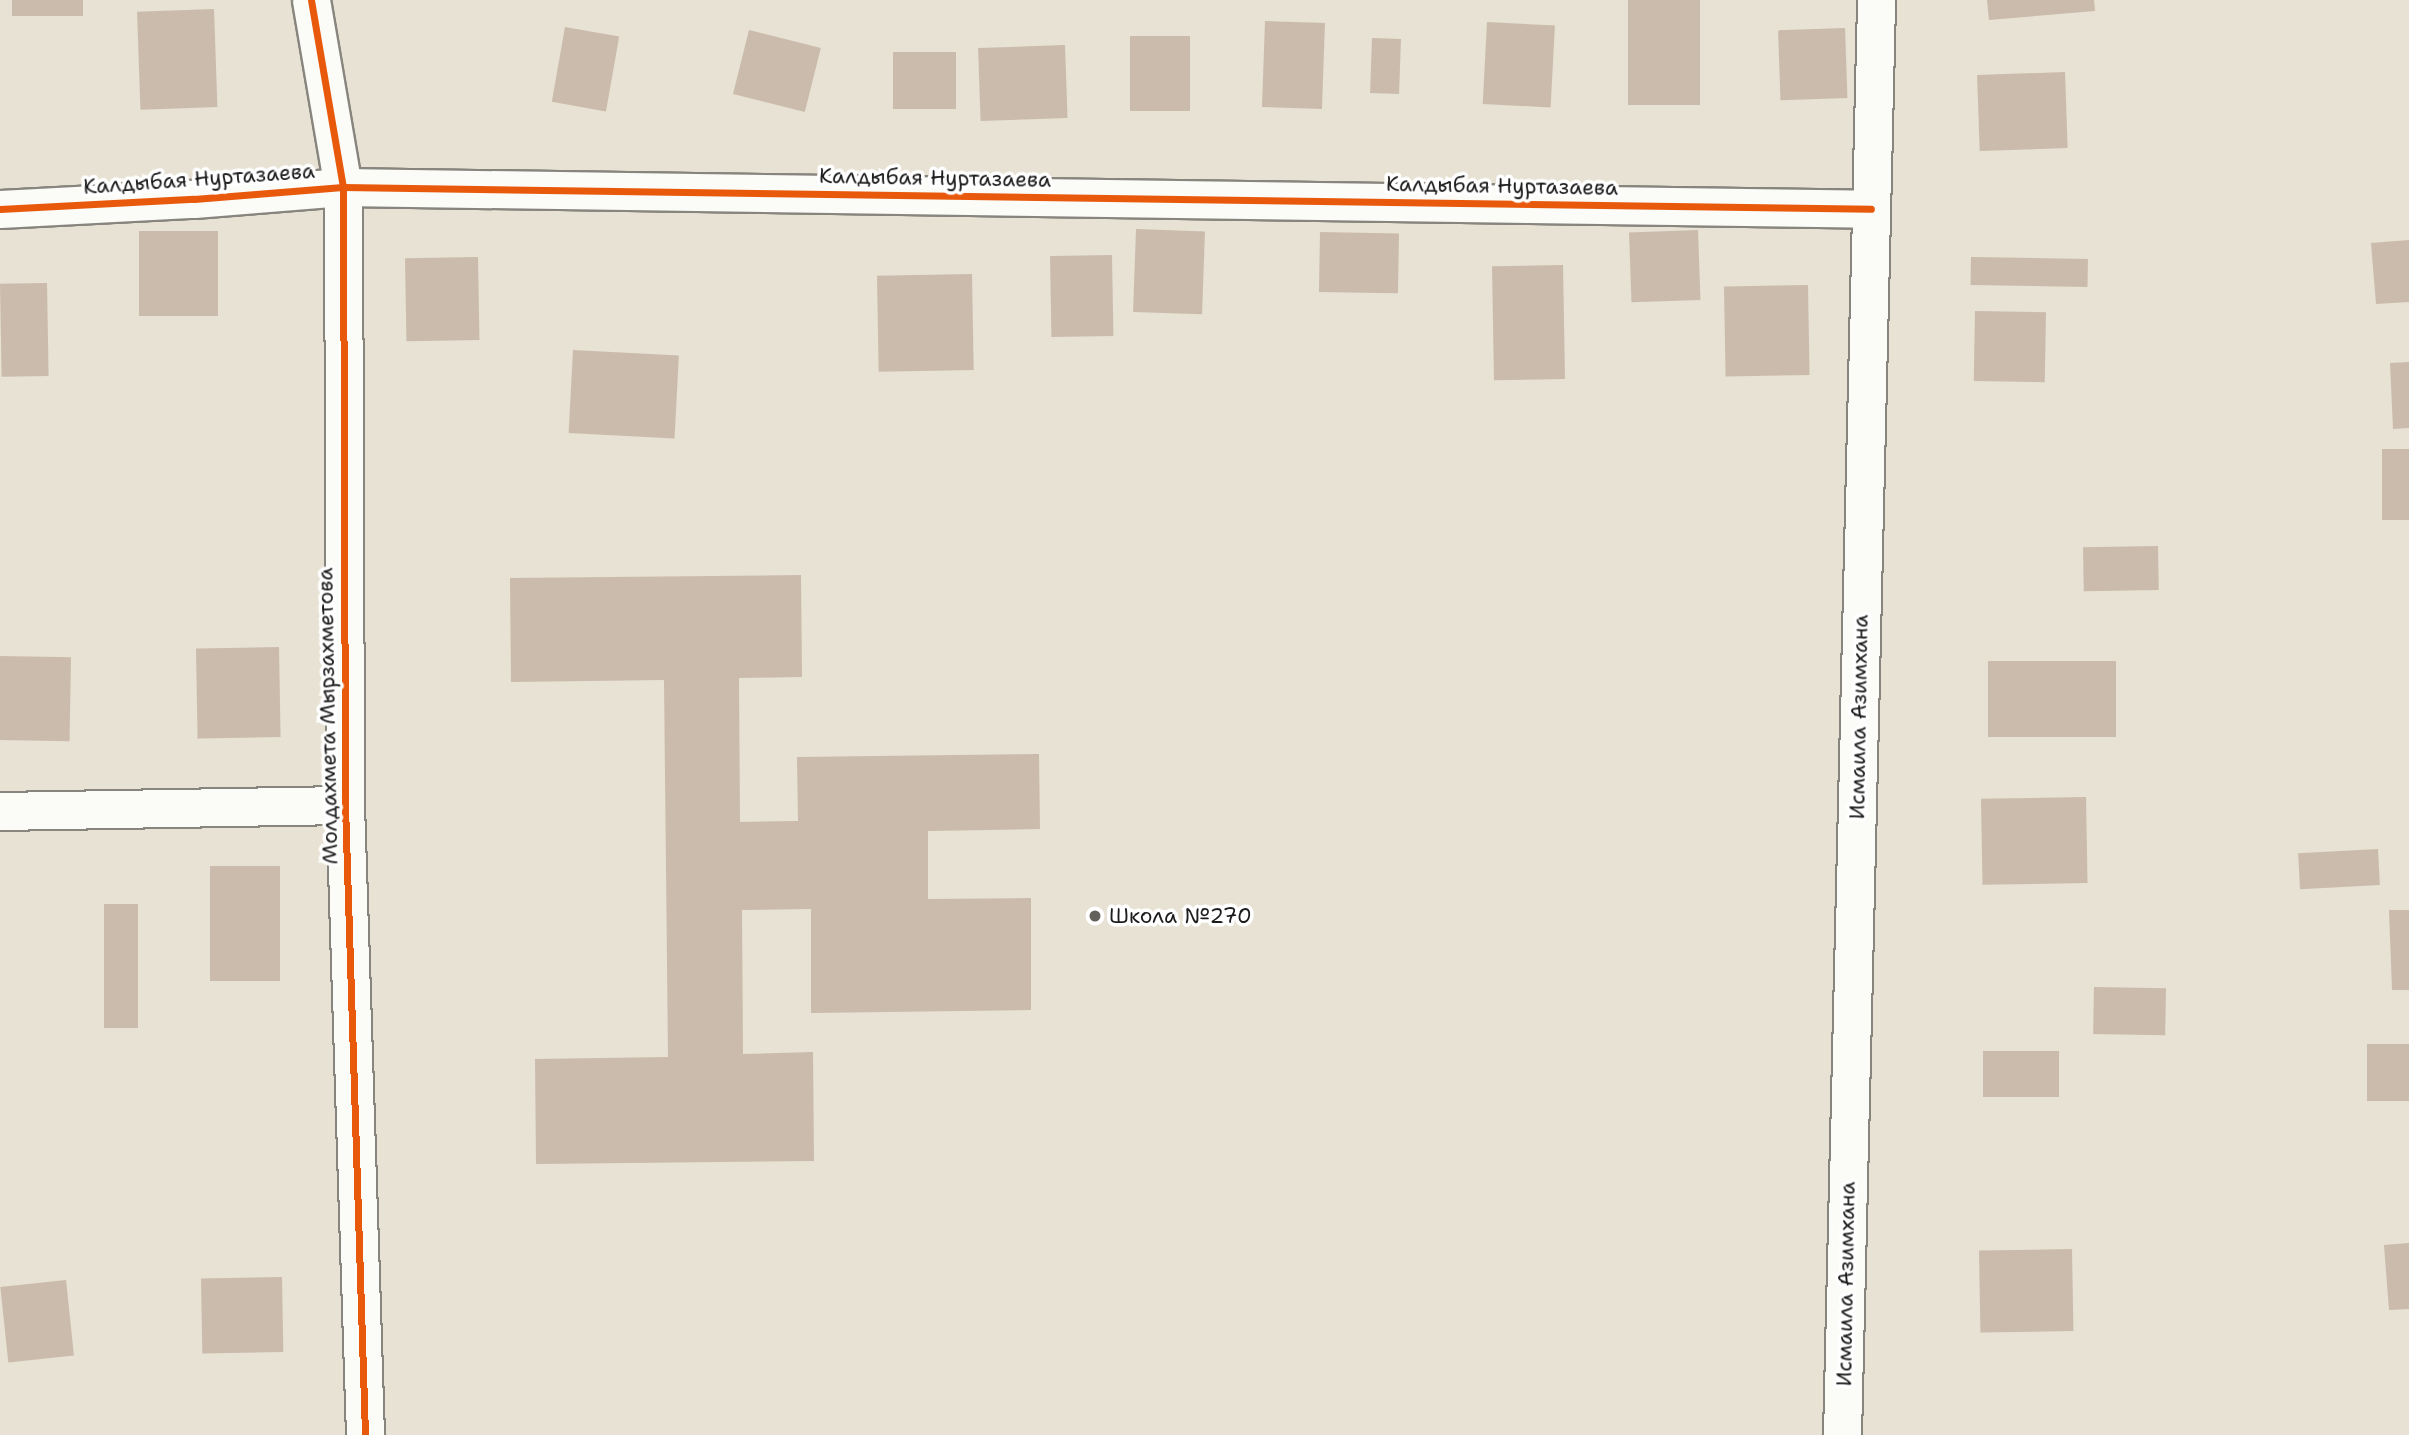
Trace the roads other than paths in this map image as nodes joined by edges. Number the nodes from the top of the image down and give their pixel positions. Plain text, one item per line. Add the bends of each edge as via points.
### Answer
1 (311, 0) edge
2 (1876, 0) edge
3 (343, 187) junction
4 (0, 209) edge
5 (1871, 209) junction
6 (345, 805) junction
7 (0, 811) edge
8 (365, 1435) edge
9 (1842, 1435) edge

1 - 3 street, Молдахмета Мырзахметова
2 - 5 street, Исмаила Азимхана
3 - 4 street, Калдыбая Нуртазаева
3 - 5 street, Калдыбая Нуртазаева
3 - 6 street, Молдахмета Мырзахметова
5 - 9 street, Исмаила Азимхана
6 - 7 street
6 - 8 street, Молдахмета Мырзахметова

